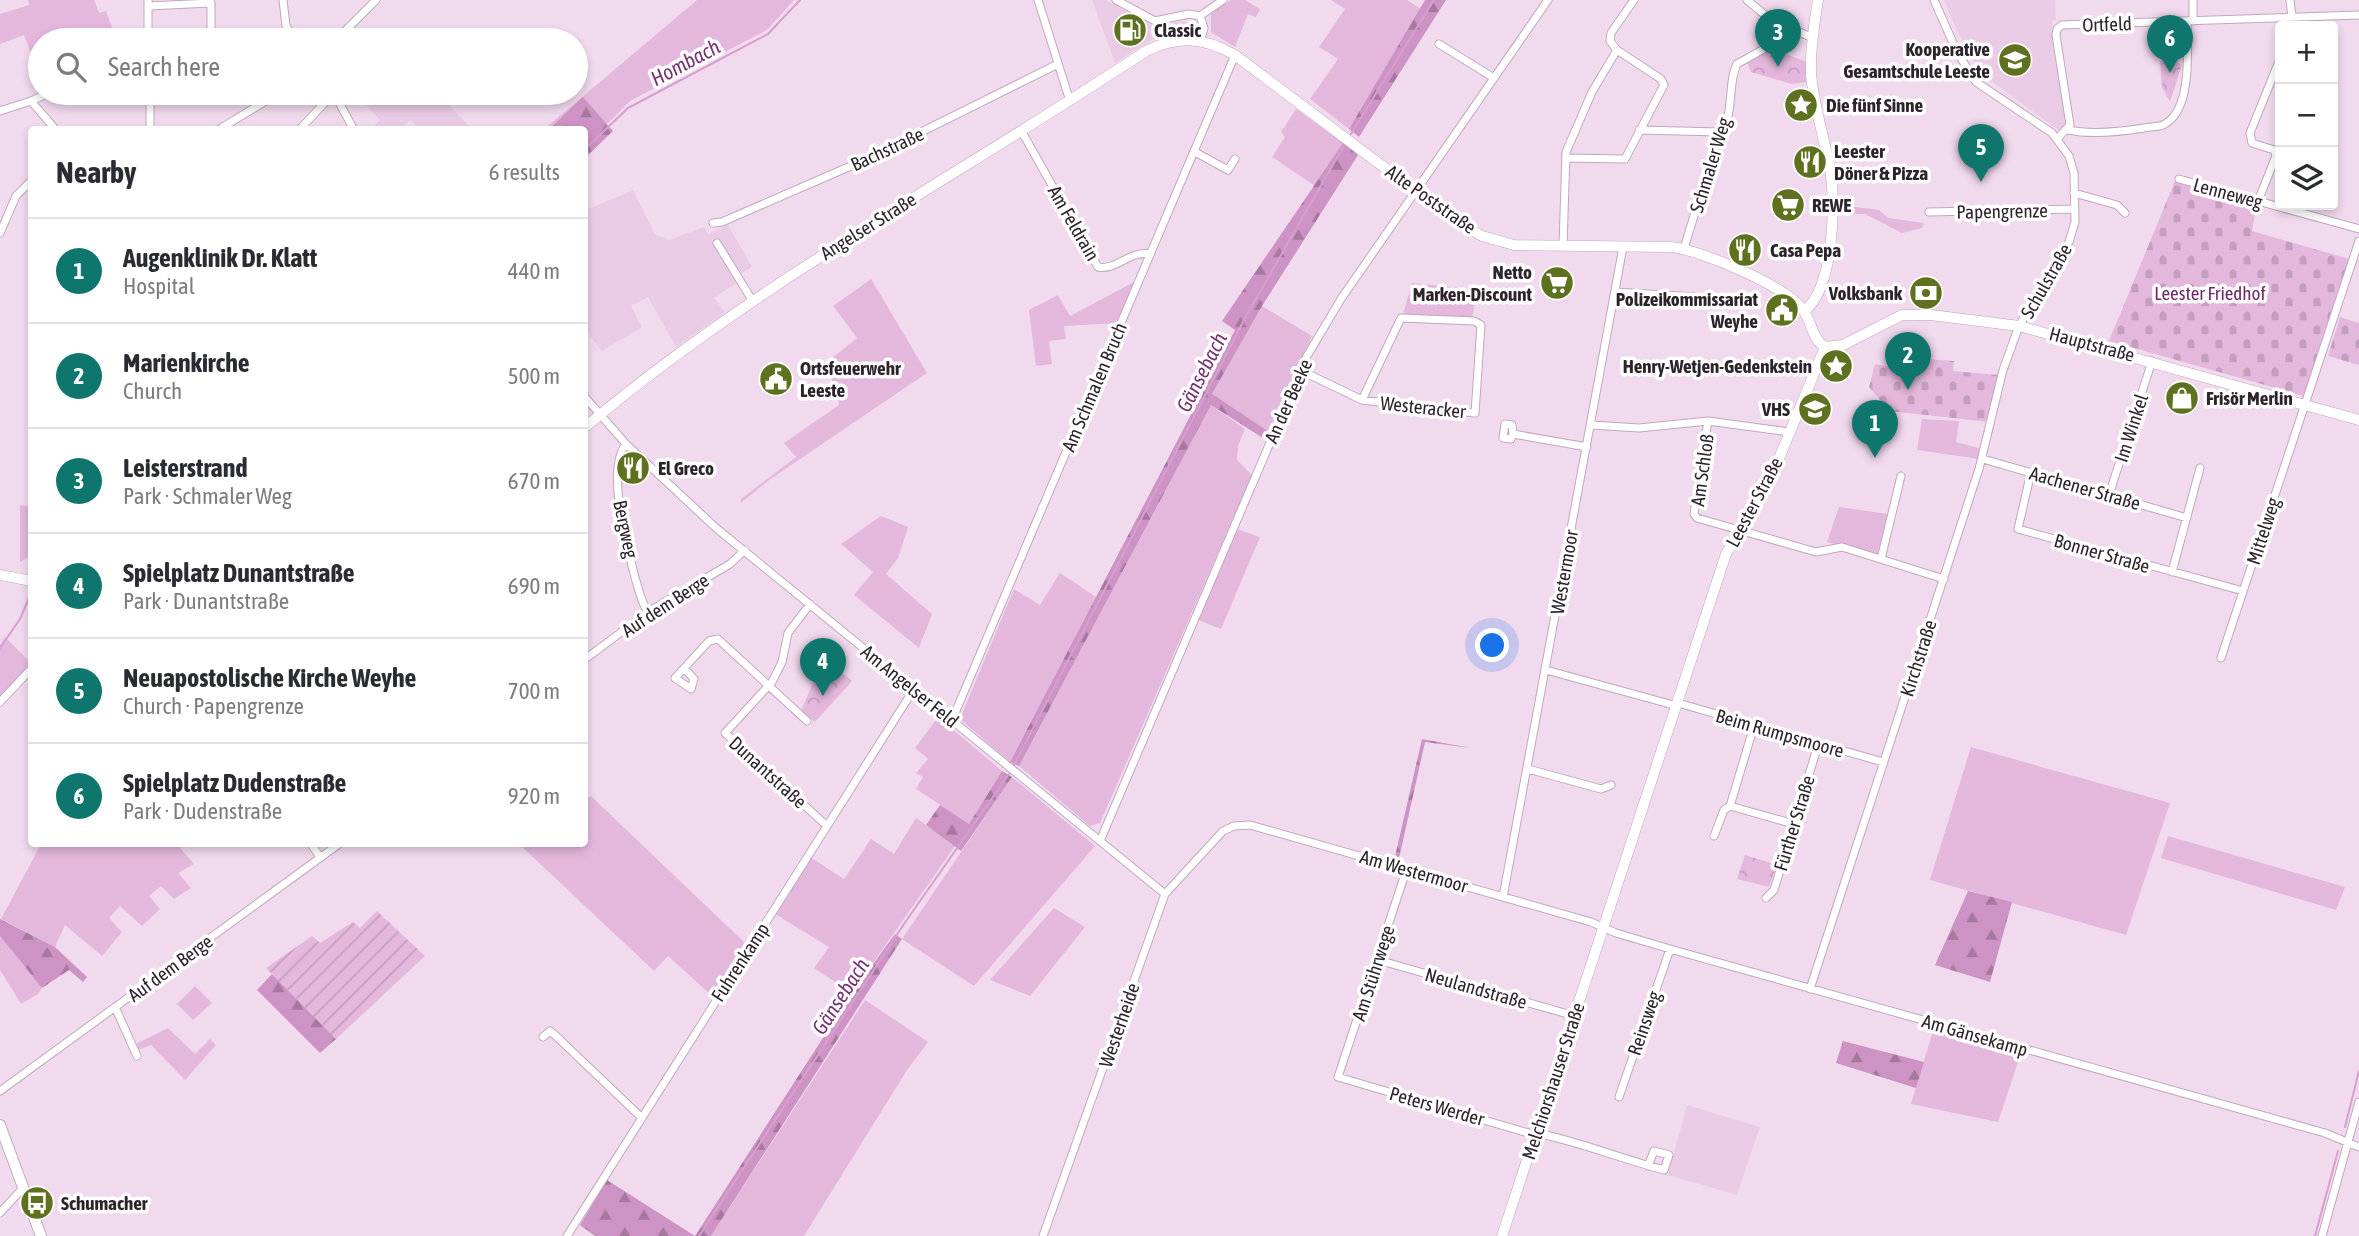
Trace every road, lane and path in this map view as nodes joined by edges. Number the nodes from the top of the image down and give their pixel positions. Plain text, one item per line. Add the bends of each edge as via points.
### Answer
1 (284, 0) edge
2 (376, 0) edge
3 (1038, 0) edge
4 (1116, 0) edge
5 (1223, 0) edge
6 (1548, 0) edge
7 (1634, 0) edge
8 (1746, 0) edge
9 (1818, 0) edge
10 (1934, 0) edge
11 (2193, 0) edge
12 (2290, 0) edge
13 (211, 2) edge
14 (148, 3) edge
15 (2359, 15) edge
16 (1200, 16) junction
17 (2293, 17) junction
18 (2190, 21) junction
19 (2293, 21) edge
20 (148, 28) edge
21 (211, 28) edge
22 (287, 28) edge
23 (348, 28) edge
24 (1794, 32) junction
25 (1813, 38) junction
26 (1201, 39) junction
27 (1164, 42) joint
28 (1439, 44) dead end
29 (1617, 50) junction
30 (1235, 55) junction
31 (1056, 65) junction
32 (2275, 71) edge
33 (1494, 78) junction
34 (1070, 101) junction
35 (28, 102) edge
36 (34, 105) edge
37 (149, 105) edge
38 (259, 105) edge
39 (323, 105) edge
40 (340, 105) edge
41 (0, 111) edge
42 (53, 126) edge
43 (150, 126) edge
44 (225, 126) edge
45 (303, 126) edge
46 (352, 126) edge
47 (1639, 130) junction
48 (2068, 130) junction
49 (1021, 132) junction
50 (1720, 132) junction
51 (2057, 139) junction
52 (1195, 152) junction
53 (1566, 158) junction
54 (1235, 159) dead end
55 (2179, 179) dead end
56 (28, 184) edge
57 (1416, 191) junction
58 (2074, 193) junction
59 (2258, 201) junction
60 (2075, 209) junction
61 (1929, 212) dead end
62 (2125, 213) dead end
63 (713, 223) dead end
64 (2359, 229) edge
65 (0, 233) edge
66 (2359, 241) edge
67 (716, 243) dead end
68 (1563, 246) junction
69 (1623, 247) junction
70 (1685, 248) junction
71 (1150, 254) junction
72 (1615, 292) junction
73 (1714, 298) dead end
74 (752, 300) junction
75 (1804, 311) junction
76 (2020, 326) junction
77 (1825, 347) junction
78 (2152, 361) junction
79 (1300, 370) junction
80 (1362, 400) junction
81 (588, 401) edge
82 (2305, 404) junction
83 (600, 415) junction
84 (2359, 420) edge
85 (1708, 421) junction
86 (588, 425) edge
87 (1591, 425) junction
88 (1789, 432) junction
89 (1513, 434) dead end
90 (626, 444) junction
91 (1587, 447) junction
92 (1983, 458) junction
93 (2200, 468) dead end
94 (2031, 472) junction
95 (1901, 476) dead end
96 (2109, 495) junction
97 (2187, 518) junction
98 (1739, 530) junction
99 (745, 550) junction
100 (1881, 559) junction
101 (2172, 572) junction
102 (0, 575) edge
103 (1944, 579) junction
104 (28, 580) edge
105 (2243, 591) junction
106 (810, 604) junction
107 (648, 612) junction
108 (588, 657) edge
109 (2221, 658) dead end
110 (684, 668) dead end
111 (1546, 670) junction
112 (28, 672) edge
113 (768, 686) junction
114 (914, 689) junction
115 (0, 702) edge
116 (1677, 704) junction
117 (952, 720) junction
118 (807, 721) dead end
119 (1754, 726) junction
120 (1818, 745) junction
121 (1883, 762) junction
122 (1528, 769) junction
123 (1611, 785) dead end
124 (1730, 806) junction
125 (1794, 824) junction
126 (827, 826) junction
127 (1223, 831) joint
128 (1714, 836) dead end
129 (1100, 841) junction
130 (313, 847) edge
131 (335, 847) edge
132 (320, 857) junction
133 (1407, 868) junction
134 (1165, 894) junction
135 (1503, 897) junction
136 (1766, 898) dead end
137 (1604, 926) junction
138 (1670, 948) junction
139 (1378, 960) junction
140 (1810, 989) junction
141 (115, 1007) junction
142 (1575, 1016) junction
143 (544, 1037) dead end
144 (137, 1056) dead end
145 (1338, 1077) joint
146 (0, 1091) edge
147 (1619, 1097) dead end
148 (2359, 1102) edge
149 (642, 1118) junction
150 (0, 1125) edge
151 (1536, 1133) junction
152 (2347, 1141) junction
153 (2359, 1147) edge
154 (1648, 1166) dead end
155 (23, 1188) junction
156 (0, 1213) edge
157 (41, 1236) edge
158 (567, 1236) edge
159 (1043, 1236) edge
160 (1502, 1236) edge
161 (2322, 1236) edge

1 - 22 street
2 - 23 street
3 - 31 street
4 - 16 street via 1155,21
5 - 16 street
6 - 33 street, An der Beeke
7 - 29 street via 1611,33 1610,41
8 - 24 street
9 - 25 main road
10 - 51 street, Schulstraße via 1976,82
11 - 18 street
12 - 17 street
13 - 14 street
13 - 21 street
14 - 20 street
15 - 17 street, Ortfeld
16 - 26 street
17 - 18 street, Ortfeld
17 - 19 street
18 - 48 street via 2189,69 2169,121 2134,131
18 - 48 street, Ortfeld via 2062,25 2057,29
24 - 25 street
24 - 50 street, Schmaler Weg via 1737,64 1726,126
25 - 75 main road via 1811,73 1832,196 1828,263 1819,293
26 - 27 main road, Alte Poststraße
26 - 30 main road, Alte Poststraße
27 - 34 main road, Angelser Straße
28 - 33 street
29 - 47 street via 1664,85
29 - 53 street via 1592,92
30 - 52 street, Am Schmalen Bruch
30 - 57 main road, Alte Poststraße
31 - 34 street
31 - 63 street, Bachstraße via 867,159
32 - 59 street via 2250,133 2252,143 2274,150 2276,156
33 - 57 street, An der Beeke
34 - 49 main road, Angelser Straße
35 - 41 street
36 - 42 street
37 - 43 street
38 - 44 street
39 - 45 street
40 - 46 street
47 - 50 street
47 - 53 street via 1625,159
48 - 51 street
49 - 71 street, Am Feldrain via 1098,267 1133,254
49 - 74 main road, Angelser Straße
50 - 70 street, Schmaler Weg
51 - 58 street, Schulstraße via 2073,166
52 - 54 street via 1228,170
52 - 71 street, Am Schmalen Bruch
53 - 68 street
55 - 59 street, Lenneweg
56 - 65 street via 16,196
57 - 68 main road, Alte Poststraße via 1482,236 1514,245
57 - 79 street, An der Beeke via 1323,327
58 - 60 street, Schulstraße
58 - 62 street via 2117,205
59 - 64 street, Lenneweg
60 - 61 street, Papengrenze
60 - 76 street, Schulstraße via 2069,242
66 - 82 street, Mittelweg
67 - 74 street
68 - 69 main road, Alte Poststraße
69 - 70 main road, Alte Poststraße
69 - 72 street, Westermoor
70 - 75 main road, Alte Poststraße via 1788,296
71 - 117 street, Am Schmalen Bruch
72 - 73 street
72 - 87 street, Westermoor
74 - 83 main road, Angelser Straße
75 - 77 main road
76 - 77 main road, Hauptstraße via 1902,315 1843,345
76 - 78 main road, Hauptstraße
76 - 92 street, Kirchstraße via 2003,370
77 - 88 main road, Leester Straße
78 - 82 main road, Hauptstraße
78 - 96 street, Im Winkel
79 - 80 street, Westeracker
79 - 129 street, An der Beeke
80 - 80 street, Westeracker via 1475,413 1481,325 1401,318
81 - 83 street, Am Angelser Feld
82 - 84 main road, Hauptstraße
82 - 105 street, Mittelweg
83 - 86 main road, Angelser Straße
83 - 90 street, Am Angelser Feld
85 - 87 street, Am Schloß via 1640,428
85 - 88 street, Am Schloß
85 - 98 street, Am Schloß via 1695,514
87 - 91 street, Westermoor
88 - 98 main road, Leester Straße via 1768,485
89 - 91 street
90 - 99 street, Am Angelser Feld
90 - 107 street, Bergweg via 618,492
91 - 111 street, Westermoor
92 - 94 street, Aachener Straße
92 - 103 street, Kirchstraße
93 - 97 street
94 - 96 street, Aachener Straße
94 - 101 street, Bonner Straße via 2018,529
95 - 100 street
96 - 97 street, Aachener Straße
97 - 101 street
98 - 100 street via 1816,552 1840,547
98 - 116 main road, Leester Straße via 1726,554
99 - 106 street, Am Angelser Feld
99 - 107 street, Auf dem Berge via 730,564
100 - 103 street
101 - 105 street, Bonner Straße
102 - 104 main road
103 - 121 street, Kirchstraße
105 - 109 street, Mittelweg
106 - 113 street, Dunantstraße via 788,632 782,662
106 - 114 street, Am Angelser Feld
107 - 108 street, Auf dem Berge
110 - 113 street via 709,641 718,639
111 - 116 street, Beim Rumpsmoore
111 - 122 street, Westermoor
112 - 115 street
113 - 118 street
113 - 126 street, Dunantstraße via 725,733
114 - 117 street, Am Angelser Feld
114 - 126 street, Fuhrenkamp
116 - 119 street, Beim Rumpsmoore
116 - 137 main road, Leester Straße
117 - 129 street, Am Angelser Feld
119 - 120 street, Beim Rumpsmoore
119 - 124 street
120 - 121 street, Beim Rumpsmoore
120 - 125 street, Fürther Straße
121 - 140 street, Kirchstraße
122 - 123 street via 1601,789
122 - 135 street, Westermoor
124 - 125 street
124 - 128 street
125 - 136 street, Fürther Straße via 1774,890
126 - 149 street, Fuhrenkamp
127 - 133 street, Am Westermoor via 1250,825
127 - 134 street, Westerheide
129 - 134 street, Am Angelser Feld
130 - 132 street
131 - 132 street, Auf dem Berge
132 - 141 street, Auf dem Berge
133 - 135 street, Am Westermoor
133 - 139 street, Am Stührwege
134 - 159 street, Westerheide
135 - 137 street, Am Westermoor
137 - 138 street, Am Gänsekamp
137 - 142 main road, Melchiorshauser Straße
138 - 140 street, Am Gänsekamp
138 - 147 street, Reinsweg
139 - 142 street, Neulandstraße
139 - 145 street, Am Stührwege
140 - 152 street, Am Gänsekamp
141 - 144 street
141 - 146 street, Auf dem Berge
142 - 151 main road, Melchiorshauser Straße
143 - 149 street via 550,1031
145 - 151 street, Peters Werder
148 - 152 street
149 - 158 street, Fuhrenkamp
150 - 155 main road
151 - 154 street, Peters Werder via 1584,1143 1596,1152
151 - 160 main road, Melchiorshauser Straße
152 - 153 street, Am Gänsekamp
152 - 161 street
155 - 156 street
155 - 157 main road

